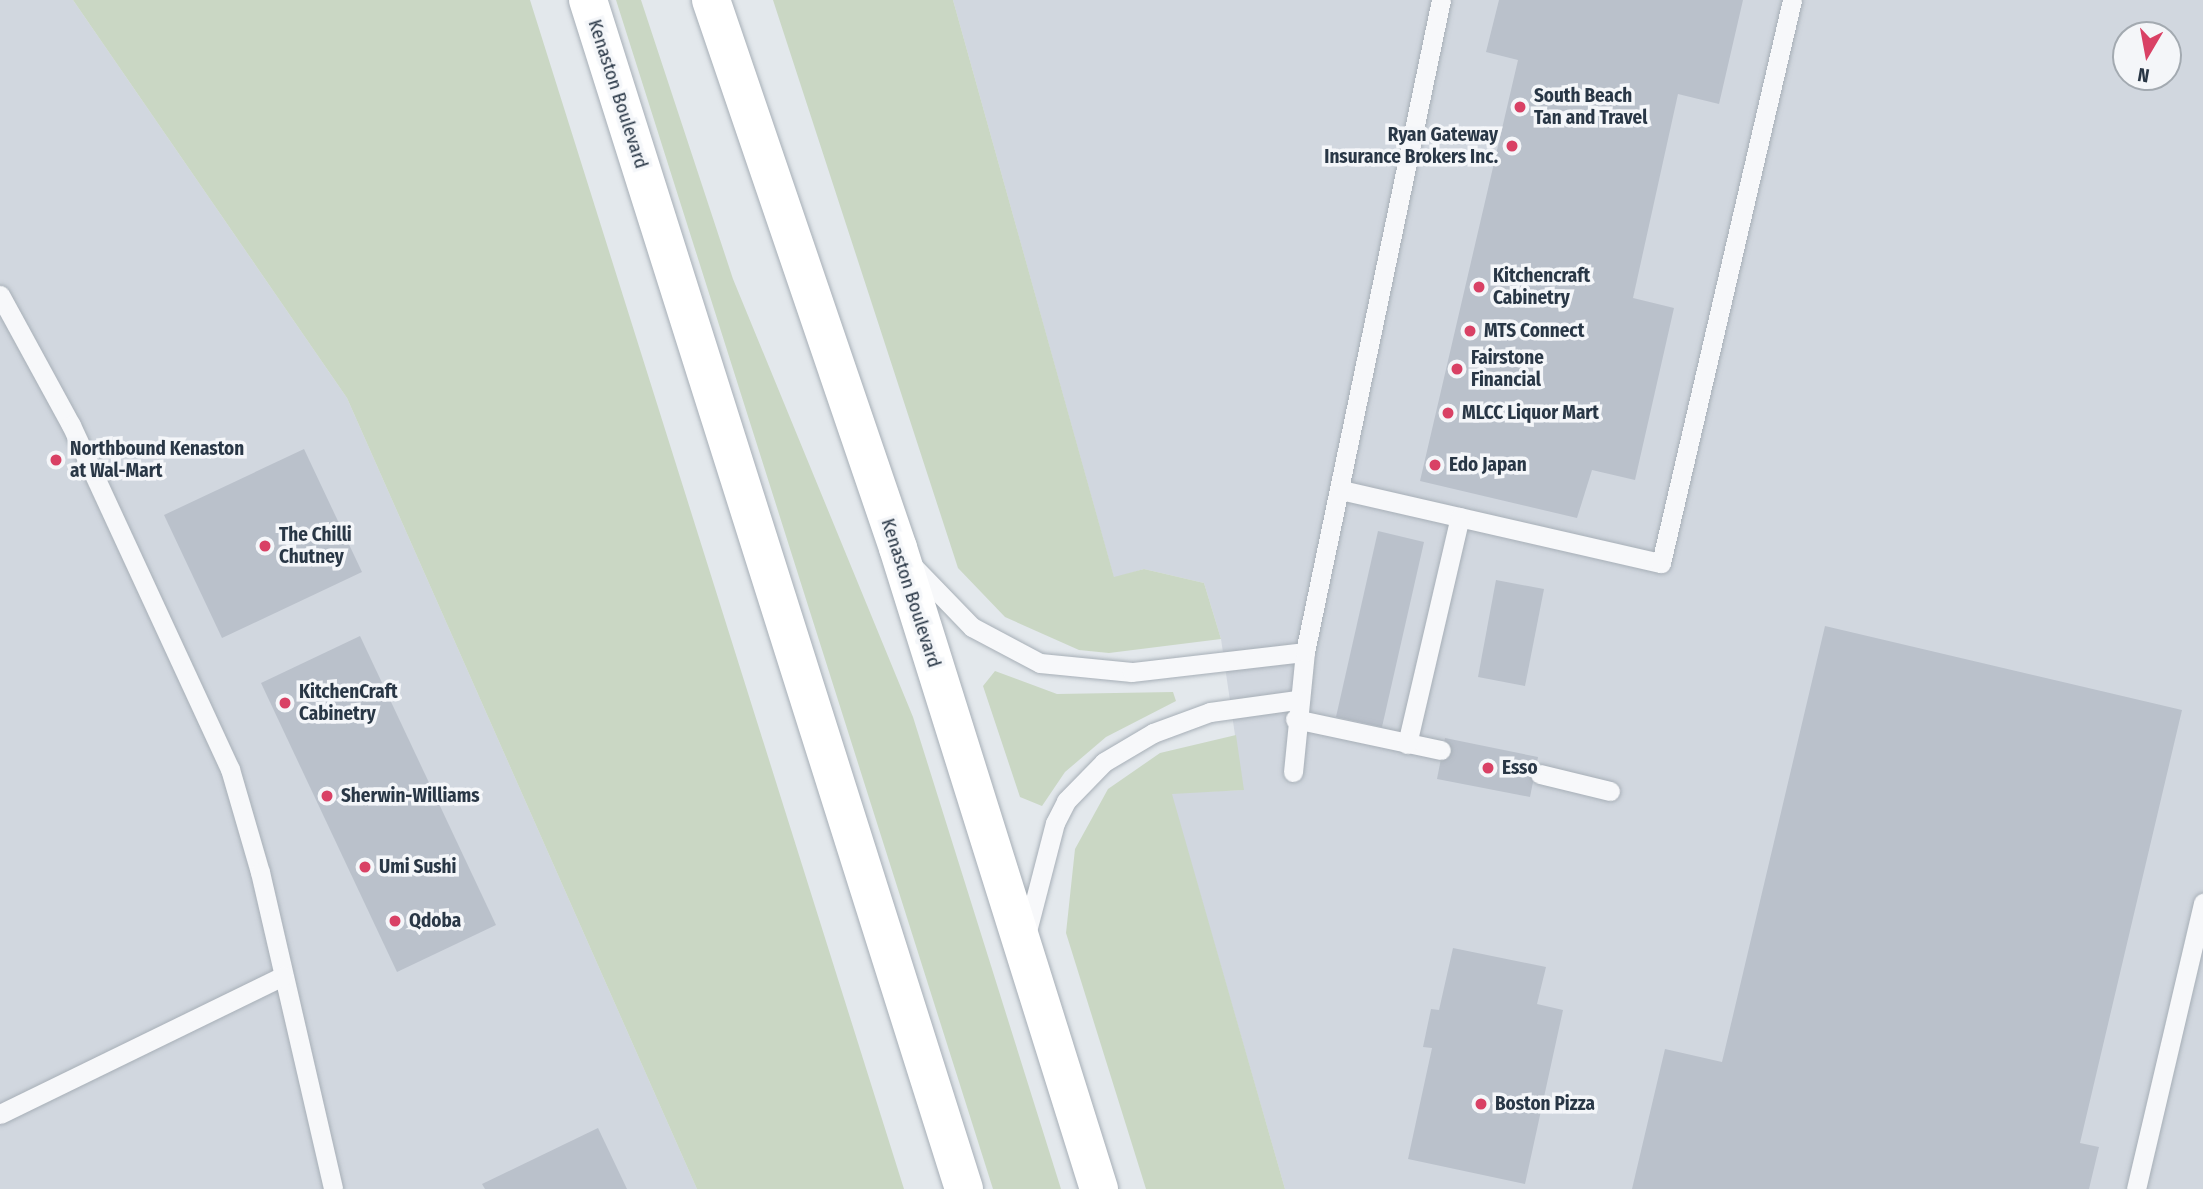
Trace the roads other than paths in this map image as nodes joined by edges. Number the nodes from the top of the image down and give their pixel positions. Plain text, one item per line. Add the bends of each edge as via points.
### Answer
1 (588, 0) edge
2 (711, 0) edge
3 (1441, 0) edge
4 (1792, 0) edge
5 (0, 295) edge
6 (1341, 490) junction
7 (1460, 517) junction
8 (898, 548) junction
9 (1305, 652) junction
10 (1296, 709) junction
11 (1407, 744) junction
12 (1441, 750) dead end
13 (1293, 772) dead end
14 (1540, 774) dead end
15 (1610, 791) dead end
16 (2203, 903) edge
17 (1023, 953) junction
18 (283, 976) junction
19 (0, 1114) edge
20 (333, 1189) edge
21 (964, 1189) edge
22 (1099, 1189) edge
23 (2136, 1189) edge

1 - 21 main road, Kenaston Boulevard
2 - 8 main road, Kenaston Boulevard
3 - 6 lane
4 - 7 lane via 1661,563
5 - 18 lane via 193,680 230,769
6 - 7 lane
6 - 9 lane
7 - 11 lane
8 - 9 lane via 972,627 1040,663 1132,672
8 - 17 main road, Kenaston Boulevard
9 - 10 lane
10 - 11 lane
10 - 13 lane
10 - 17 lane via 1176,723 1127,747 1083,780 1066,801 1042,855
11 - 12 lane
14 - 15 lane
16 - 23 lane
17 - 22 main road, Kenaston Boulevard
18 - 19 lane
18 - 20 lane

